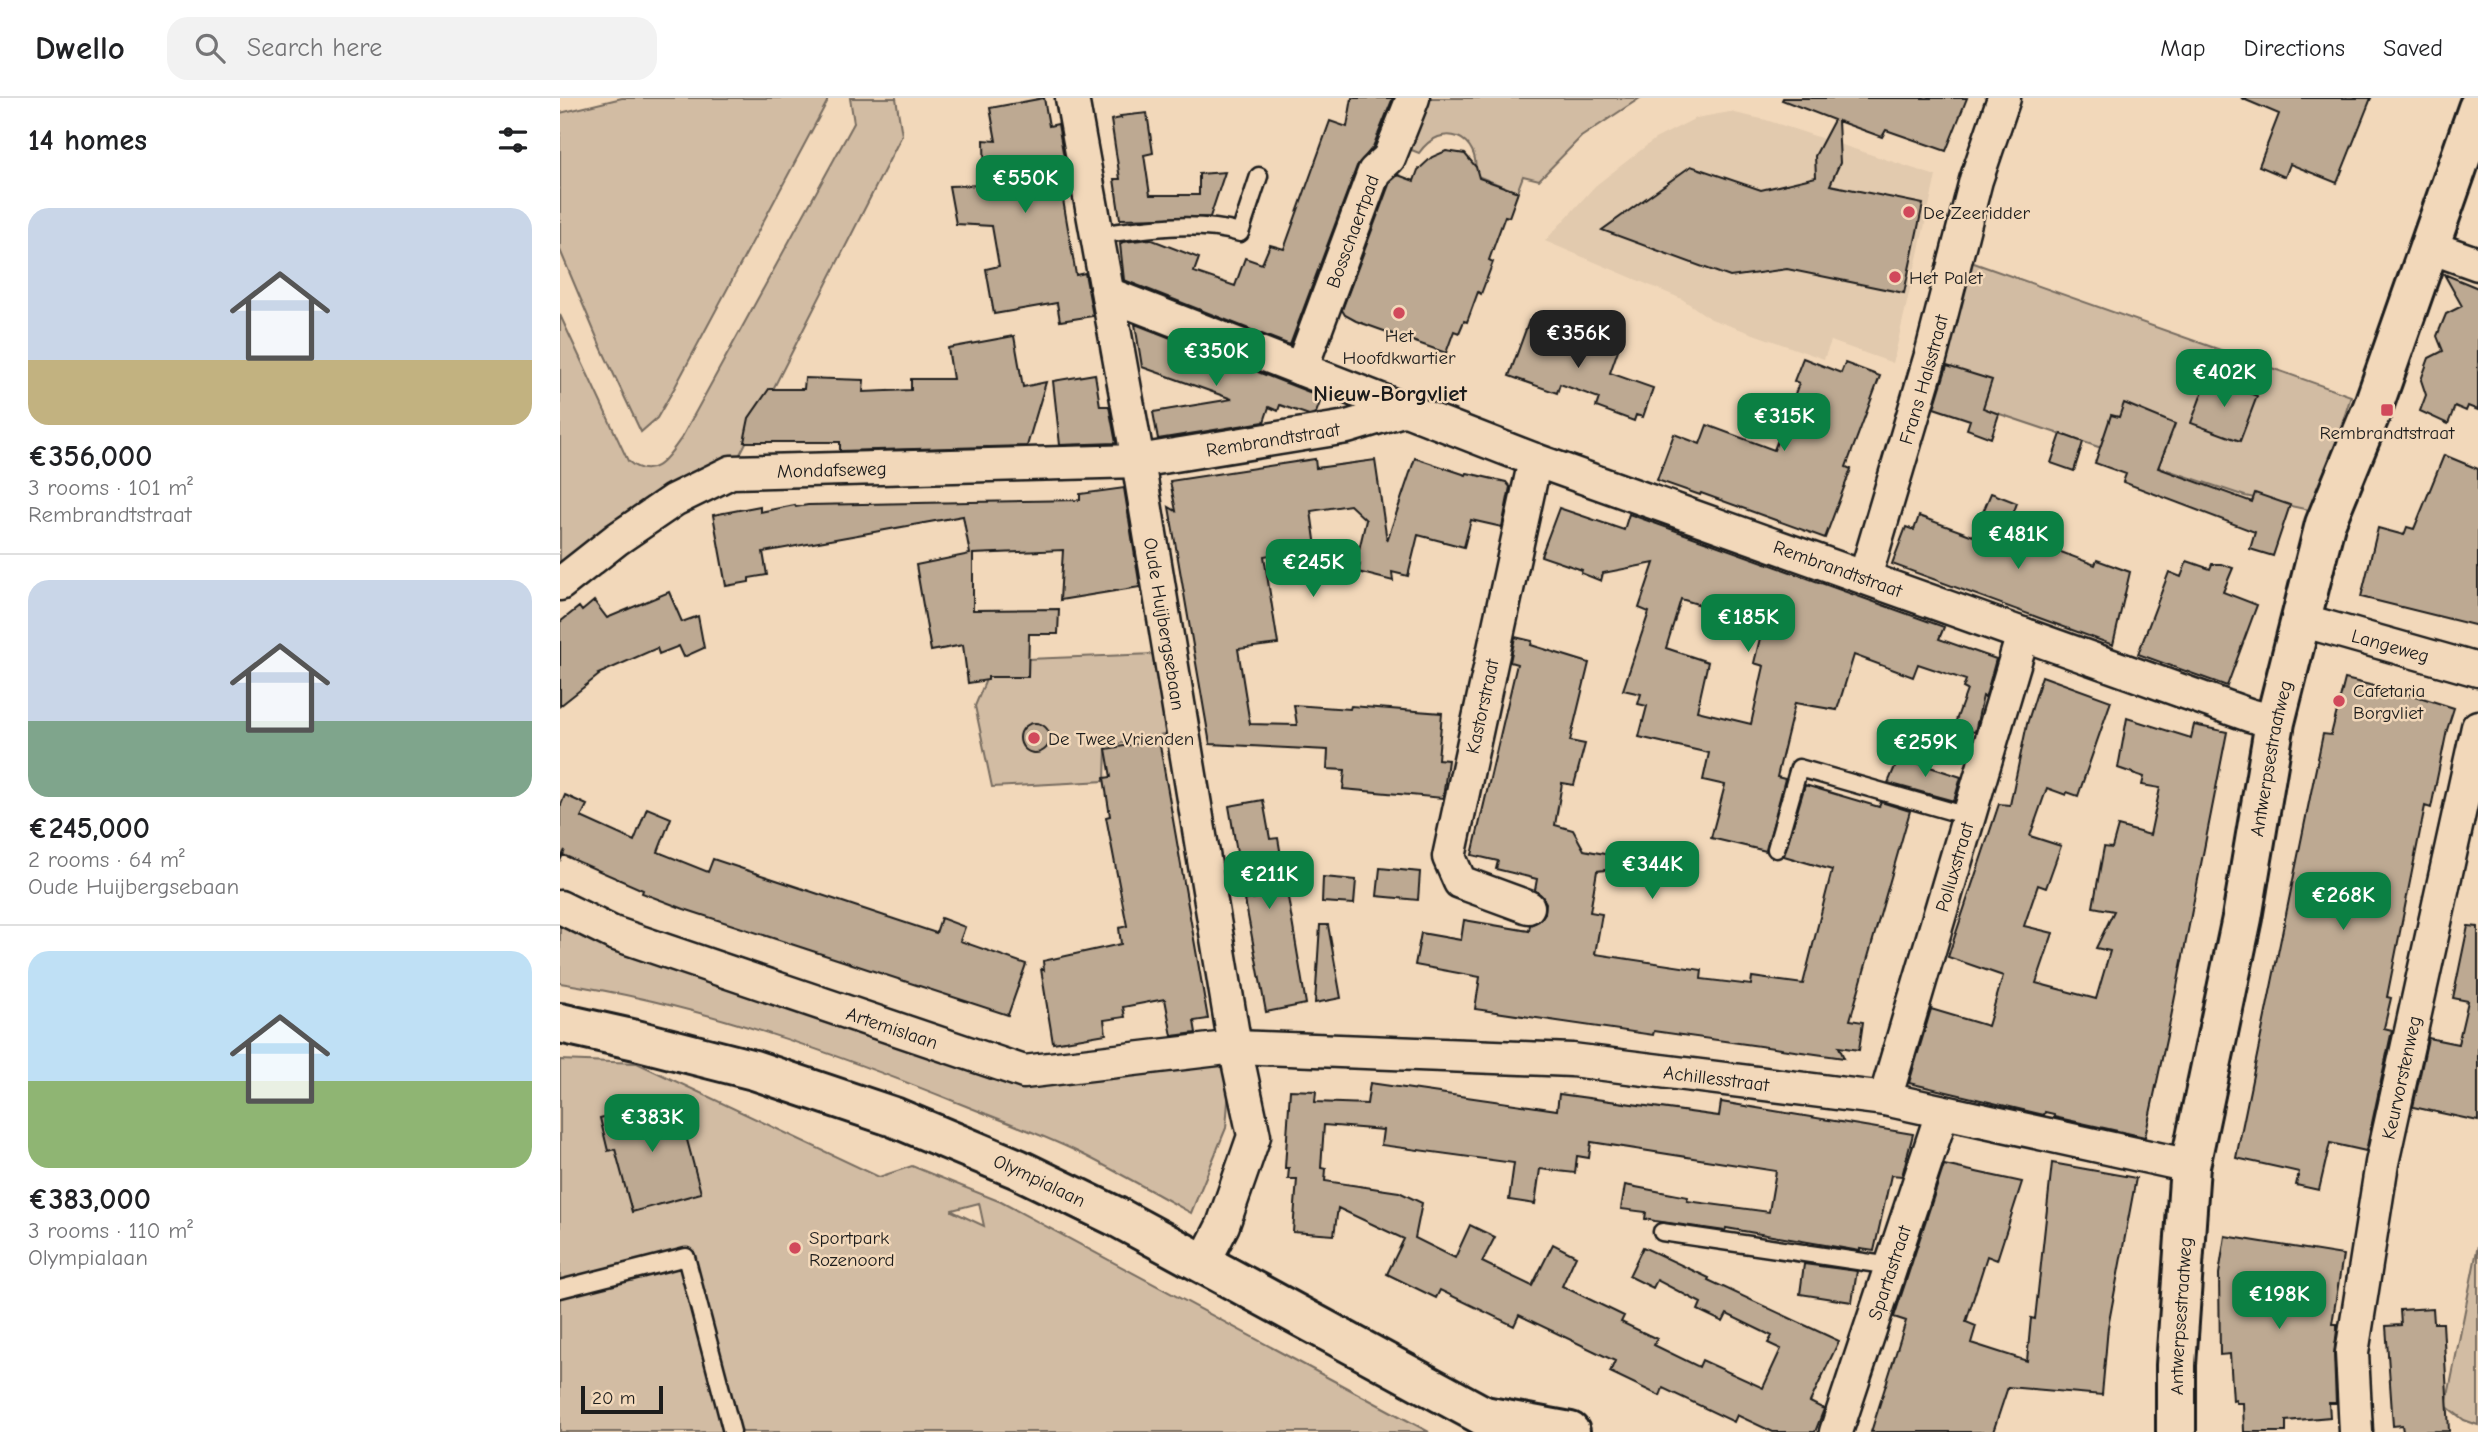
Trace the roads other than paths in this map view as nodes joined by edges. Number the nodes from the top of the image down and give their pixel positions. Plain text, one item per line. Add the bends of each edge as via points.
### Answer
1 (1072, 98) edge
2 (1413, 98) edge
3 (2004, 98) edge
4 (2478, 108) edge
5 (1259, 176) dead end
6 (1097, 235) junction
7 (2430, 247) junction
8 (2478, 264) edge
9 (1108, 294) junction
10 (1301, 369) junction
11 (1406, 409) junction
12 (1535, 460) junction
13 (1138, 461) junction
14 (1865, 577) junction
15 (560, 584) edge
16 (2301, 620) junction
17 (2023, 634) junction
18 (2478, 670) edge
19 (2275, 722) junction
20 (2478, 727) edge
21 (1970, 817) junction
22 (1776, 849) dead end
23 (1528, 906) dead end
24 (560, 907) edge
25 (560, 1023) edge
26 (1235, 1047) junction
27 (1885, 1099) junction
28 (1942, 1113) junction
29 (2190, 1166) junction
30 (1662, 1232) dead end
31 (1203, 1264) junction
32 (1891, 1266) junction
33 (560, 1289) edge
34 (1496, 1424) edge
35 (732, 1432) edge
36 (1570, 1432) edge
37 (1836, 1432) edge
38 (2176, 1432) edge
39 (2356, 1432) edge

1 - 6 street, Oude Huijbergsebaan
2 - 10 street, Bosschaertpad via 1389,158 1374,172
3 - 14 street, Frans Halsstraat via 1976,180 1931,355
4 - 7 street, Antwerpsestraatweg
5 - 6 lane via 1240,233 1162,227
6 - 9 street, Oude Huijbergsebaan
7 - 8 street
7 - 16 street, Antwerpsestraatweg via 2325,524
9 - 10 street, Rembrandtstraat
9 - 13 street, Oude Huijbergsebaan
10 - 11 street, Rembrandtstraat
11 - 12 street, Rembrandtstraat
11 - 13 street, Rembrandtstraat via 1347,427
12 - 14 street, Rembrandtstraat
12 - 23 street, Kastorstraat via 1449,857 1460,882
13 - 15 street, Mondafseweg via 731,472 674,500
13 - 26 street, Oude Huijbergsebaan
14 - 17 street, Rembrandtstraat
16 - 18 street, Langeweg
16 - 19 street, Antwerpsestraatweg
17 - 19 street, Rembrandtstraat
17 - 21 street, Polluxstraat
19 - 29 street, Antwerpsestraatweg via 2242,918
20 - 39 street, Keurvorstenweg via 2382,1163 2352,1353
21 - 22 lane via 1799,768
21 - 27 street, Polluxstraat
24 - 26 street, Artemislaan via 613,933 1024,1072
25 - 31 street, Olympialaan via 754,1070 894,1117 1018,1169
26 - 27 street, Achillesstraat via 1572,1060
26 - 31 street, Oude Huijbergsebaan via 1254,1136 1223,1225
27 - 28 street, Achillesstraat
28 - 29 street, Achillesstraat
28 - 32 street, Spartastraat
29 - 38 street, Antwerpsestraatweg via 2175,1365
30 - 32 lane
31 - 34 street, Olympialaan
32 - 37 street, Spartastraat
33 - 35 lane via 686,1257
34 - 36 street, Olympialaan

